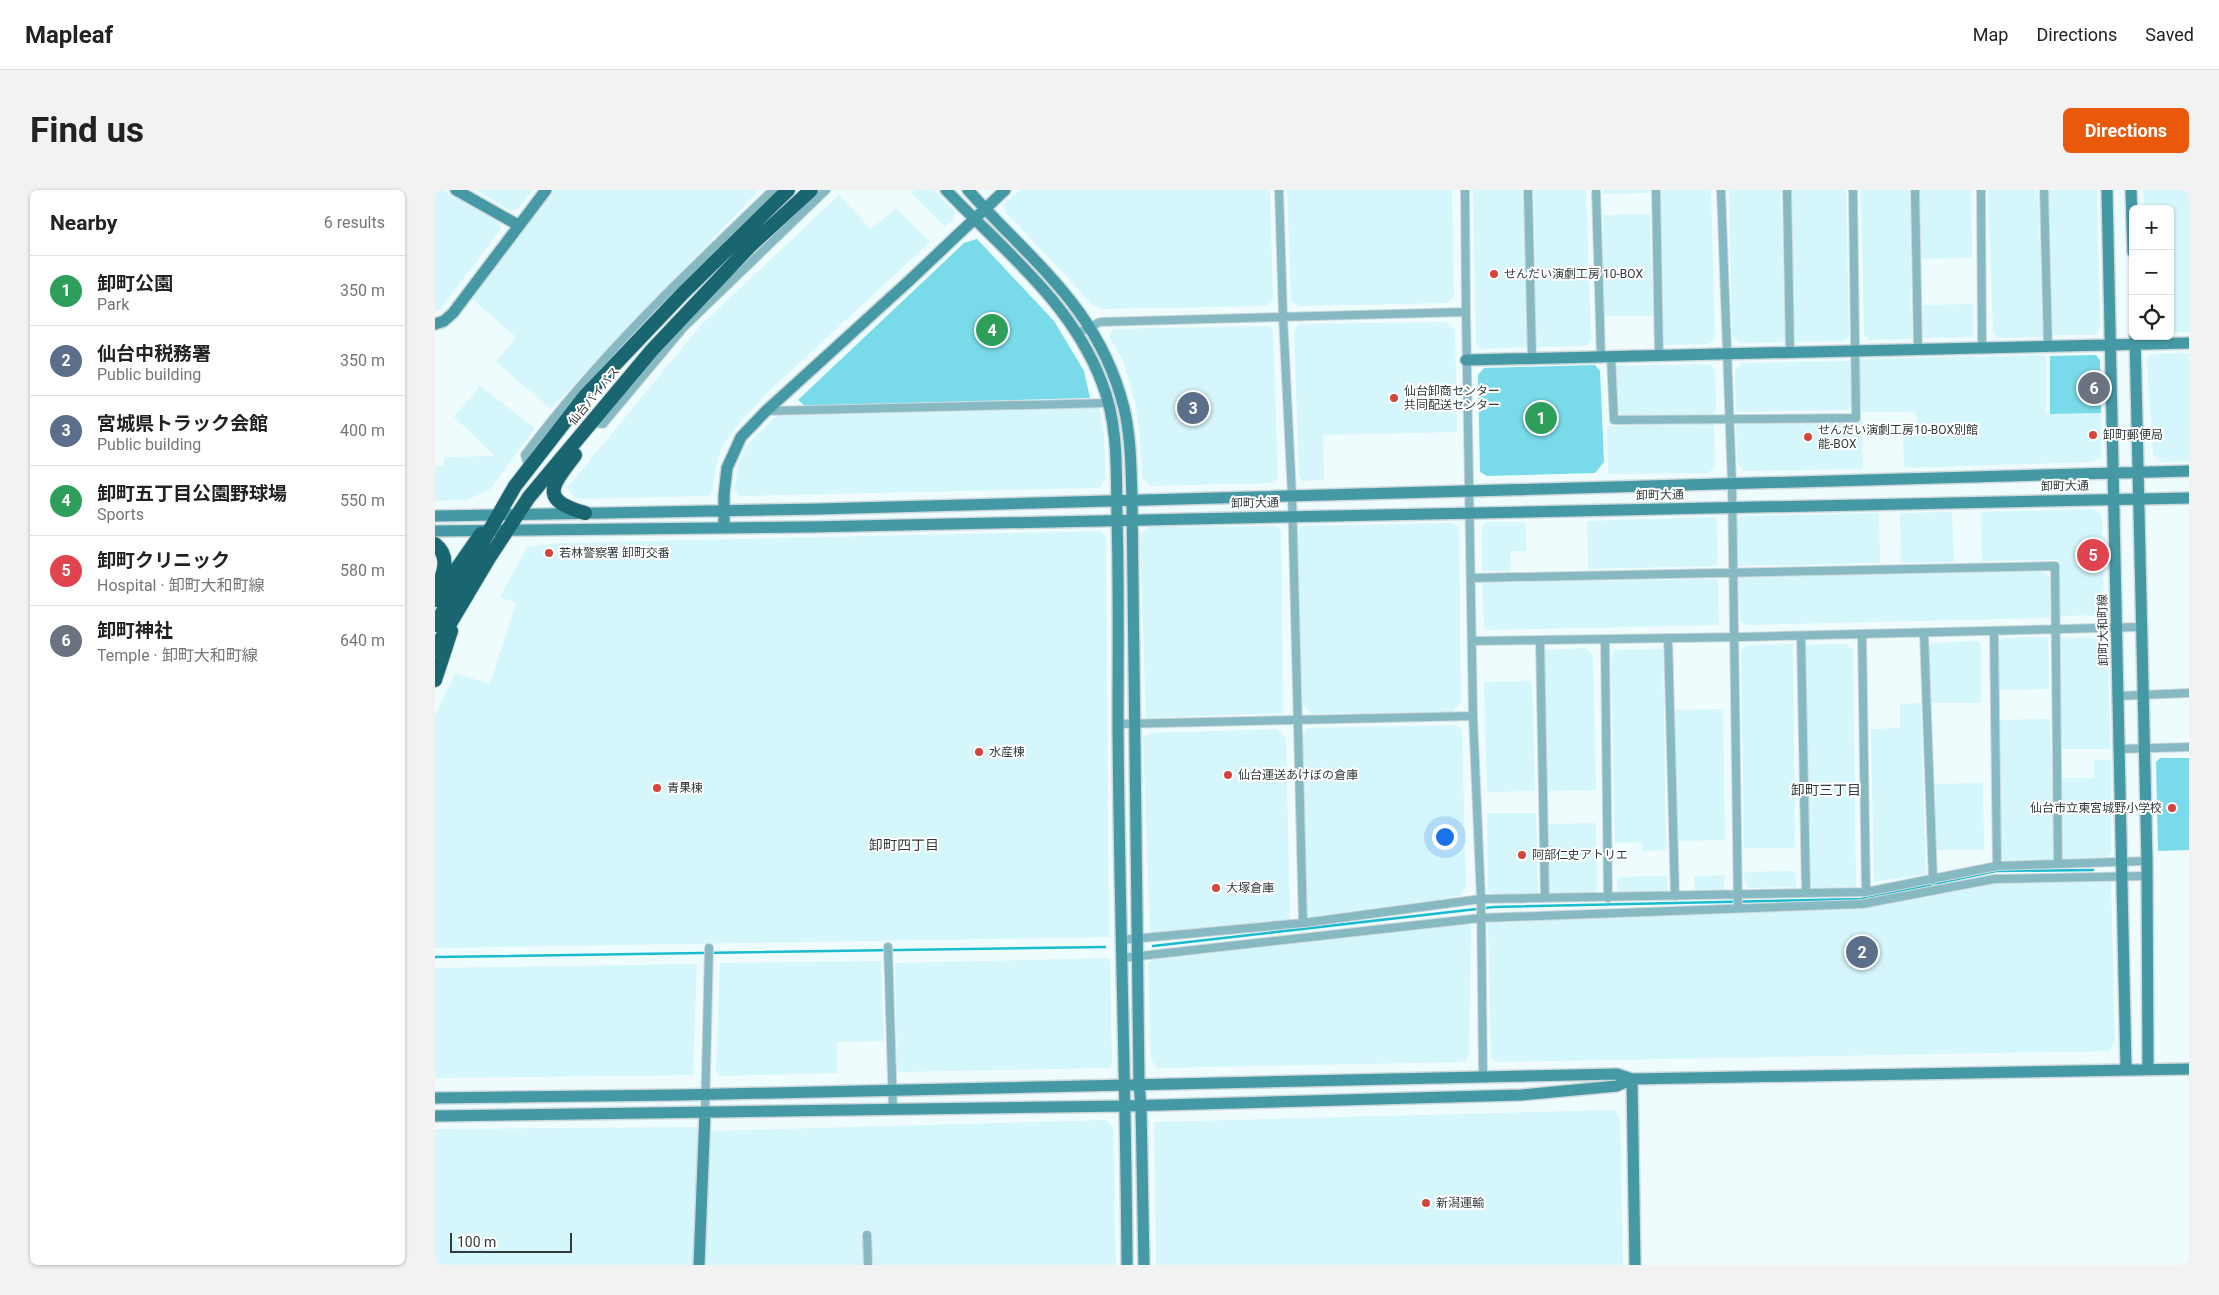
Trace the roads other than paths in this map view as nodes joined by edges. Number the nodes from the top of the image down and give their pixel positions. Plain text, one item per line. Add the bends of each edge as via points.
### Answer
1 (457, 190) edge
2 (546, 190) edge
3 (773, 190) edge
4 (789, 190) edge
5 (811, 190) edge
6 (826, 190) edge
7 (946, 190) edge
8 (969, 190) edge
9 (1005, 190) edge
10 (1279, 190) edge
11 (1465, 190) edge
12 (1528, 190) edge
13 (1595, 190) edge
14 (1656, 190) edge
15 (1721, 190) edge
16 (1787, 190) edge
17 (1853, 190) edge
18 (1915, 190) edge
19 (1981, 190) edge
20 (2044, 190) edge
21 (2107, 190) edge
22 (2131, 190) edge
23 (985, 208) junction
24 (974, 219) junction
25 (518, 225) junction
26 (2133, 250) edge
27 (1465, 312) junction
28 (1283, 316) junction
29 (435, 324) edge
30 (1090, 325) junction
31 (1077, 333) junction
32 (2135, 340) edge
33 (2189, 343) edge
34 (2111, 345) junction
35 (2048, 347) junction
36 (1981, 348) junction
37 (1918, 349) junction
38 (1854, 352) junction
39 (1790, 353) junction
40 (1729, 354) junction
41 (1659, 356) junction
42 (1606, 357) junction
43 (1532, 359) junction
44 (1466, 360) junction
45 (1108, 403) junction
46 (766, 411) junction
47 (1730, 419) junction
48 (591, 422) junction
49 (582, 433) junction
50 (529, 468) junction
51 (2189, 471) edge
52 (2114, 473) junction
53 (2139, 473) junction
54 (1732, 484) junction
55 (1469, 490) junction
56 (1292, 495) junction
57 (2189, 498) edge
58 (1132, 499) junction
59 (2115, 499) junction
60 (2139, 499) junction
61 (1117, 500) junction
62 (1732, 508) junction
63 (724, 509) junction
64 (1470, 512) junction
65 (585, 513) junction
66 (518, 514) junction
67 (498, 515) junction
68 (435, 516) edge
69 (1292, 516) junction
70 (1117, 520) junction
71 (1132, 520) junction
72 (724, 528) junction
73 (487, 530) junction
74 (508, 530) junction
75 (435, 532) edge
76 (435, 544) edge
77 (1733, 574) junction
78 (1471, 578) junction
79 (435, 594) edge
80 (435, 600) edge
81 (457, 614) junction
82 (435, 625) edge
83 (2141, 626) junction
84 (2116, 627) junction
85 (2055, 629) junction
86 (1994, 631) junction
87 (1924, 633) junction
88 (1862, 634) junction
89 (1801, 636) junction
90 (1669, 638) junction
91 (1734, 638) junction
92 (1605, 640) junction
93 (1540, 641) junction
94 (1472, 642) junction
95 (435, 649) edge
96 (435, 680) edge
97 (2189, 694) edge
98 (2118, 696) junction
99 (2142, 696) junction
100 (1473, 716) junction
101 (1297, 720) junction
102 (1118, 724) junction
103 (1134, 724) junction
104 (2189, 747) edge
105 (2144, 748) junction
106 (2120, 749) junction
107 (2147, 861) junction
108 (2122, 862) junction
109 (2058, 864) junction
110 (1997, 866) junction
111 (2122, 876) junction
112 (2147, 876) junction
113 (1933, 880) junction
114 (1806, 892) junction
115 (1866, 892) junction
116 (1737, 894) junction
117 (1675, 896) junction
118 (1545, 898) junction
119 (1608, 898) junction
120 (1481, 902) junction
121 (1738, 908) junction
122 (1481, 916) junction
123 (1303, 923) junction
124 (1137, 939) junction
125 (1121, 940) junction
126 (888, 947) dead end
127 (709, 948) dead end
128 (1138, 957) junction
129 (1122, 958) junction
130 (2189, 1068) edge
131 (2126, 1069) junction
132 (2148, 1069) junction
133 (1483, 1077) junction
134 (1632, 1079) junction
135 (1124, 1084) junction
136 (1139, 1084) junction
137 (893, 1090) junction
138 (705, 1094) junction
139 (435, 1098) edge
140 (1141, 1105) junction
141 (1125, 1106) junction
142 (893, 1110) junction
143 (705, 1113) junction
144 (435, 1116) edge
145 (867, 1234) dead end
146 (699, 1265) edge
147 (868, 1265) edge
148 (1127, 1265) edge
149 (1144, 1265) edge
150 (1635, 1265) edge

1 - 25 street
2 - 25 street
3 - 50 street via 693,266 596,367 525,455
4 - 50 highway, 仙台バイパス via 683,293 585,396
5 - 48 highway, 仙台バイパス via 751,245 652,350
6 - 48 street via 684,327 603,424
7 - 24 street
8 - 23 street
9 - 23 street
10 - 28 street
11 - 27 street
12 - 43 street
13 - 42 street
14 - 41 street
15 - 40 street
16 - 39 street
17 - 38 street
18 - 37 street
19 - 36 street
20 - 35 street
21 - 34 street, 卸町大和町線
22 - 26 street
23 - 24 street
23 - 30 street via 1052,278
24 - 31 street via 1044,289
24 - 46 street
25 - 29 street via 453,313
27 - 28 street
27 - 44 street
28 - 30 street via 1100,322
28 - 56 street
30 - 31 street
30 - 58 street via 1105,353 1124,410
31 - 45 street via 1092,358
32 - 33 street
32 - 34 street
32 - 53 street
34 - 35 street
34 - 52 street, 卸町大和町線
35 - 36 street
36 - 37 street
37 - 38 street
38 - 39 street
38 - 47 street via 1856,418
39 - 40 street
40 - 41 street
40 - 47 street
41 - 42 street
42 - 43 street
42 - 47 street via 1614,420
43 - 44 street
44 - 55 street
45 - 46 street
45 - 61 street via 1114,434
46 - 63 street via 741,437 733,451 727,468
47 - 54 street
48 - 49 highway, 仙台バイパス
49 - 65 highway via 578,450 553,488 559,502
49 - 66 highway, 仙台バイパス
50 - 67 highway, 仙台バイパス
51 - 53 street
52 - 53 street
52 - 54 street
52 - 59 street, 卸町大和町線
53 - 60 street
54 - 55 street
54 - 62 street
55 - 56 street
55 - 64 street
56 - 58 street
56 - 69 street
57 - 60 street, 卸町大通
58 - 61 street
58 - 71 street
59 - 60 street, 卸町大通
59 - 62 street, 卸町大通
59 - 84 street, 卸町大和町線
60 - 83 street
61 - 63 street
61 - 70 street
62 - 64 street, 卸町大通
62 - 77 street
63 - 65 street
63 - 72 street
64 - 69 street, 卸町大通
64 - 78 street
65 - 66 street
66 - 67 street
66 - 74 highway, 仙台バイパス
67 - 68 street
67 - 73 highway, 仙台バイパス
69 - 71 street, 卸町大通
69 - 101 street
70 - 71 street, 卸町大通
70 - 72 street, 卸町大通
70 - 102 street
71 - 103 street
72 - 74 street, 卸町大通
73 - 74 street, 卸町大通
73 - 75 street, 卸町大通
73 - 80 highway
73 - 82 highway
74 - 81 highway, 仙台バイパス
76 - 79 highway via 441,549 445,564
77 - 78 street
77 - 85 street via 2055,566
77 - 91 street
78 - 94 street
81 - 95 highway, 仙台バイパス
81 - 96 highway
83 - 84 street
83 - 99 street
84 - 85 street
84 - 98 street, 卸町大和町線
85 - 86 street
85 - 109 street
86 - 87 street
86 - 110 street
87 - 88 street
87 - 113 street
88 - 89 street
88 - 115 street
89 - 91 street
89 - 114 street
90 - 91 street
90 - 92 street
90 - 117 street
91 - 116 street
92 - 93 street
92 - 119 street
93 - 94 street
93 - 118 street
94 - 100 street
97 - 99 street
98 - 99 street
98 - 106 street, 卸町大和町線
99 - 105 street
100 - 101 street
100 - 120 street
101 - 103 street
101 - 123 street
102 - 103 street
102 - 125 street
103 - 124 street
104 - 105 street
105 - 106 street
105 - 107 street
106 - 108 street, 卸町大和町線
107 - 108 street
107 - 112 street
108 - 109 street
108 - 111 street, 卸町大和町線
109 - 110 street
110 - 113 street
111 - 112 street
111 - 121 street via 1994,879 1862,904
111 - 131 street, 卸町大和町線
112 - 132 street
113 - 115 street
114 - 115 street
114 - 116 street
116 - 117 street
116 - 121 street
117 - 119 street
118 - 119 street
118 - 120 street
120 - 122 street
120 - 123 street
121 - 122 street
122 - 128 street
122 - 133 street
123 - 124 street
124 - 125 street
124 - 128 street
125 - 129 street
126 - 137 street
127 - 138 street
128 - 129 street
128 - 136 street
129 - 135 street
130 - 132 street
131 - 132 street
131 - 134 street
133 - 134 street via 1617,1074
133 - 136 street
134 - 140 street via 1617,1086 1521,1095
134 - 150 street
135 - 136 street
135 - 137 street
135 - 141 street
136 - 140 street
137 - 138 street
137 - 142 street
138 - 139 street
138 - 143 street
140 - 141 street
140 - 149 street
141 - 142 street
141 - 148 street
142 - 143 street
143 - 144 street
143 - 146 street
145 - 147 street

